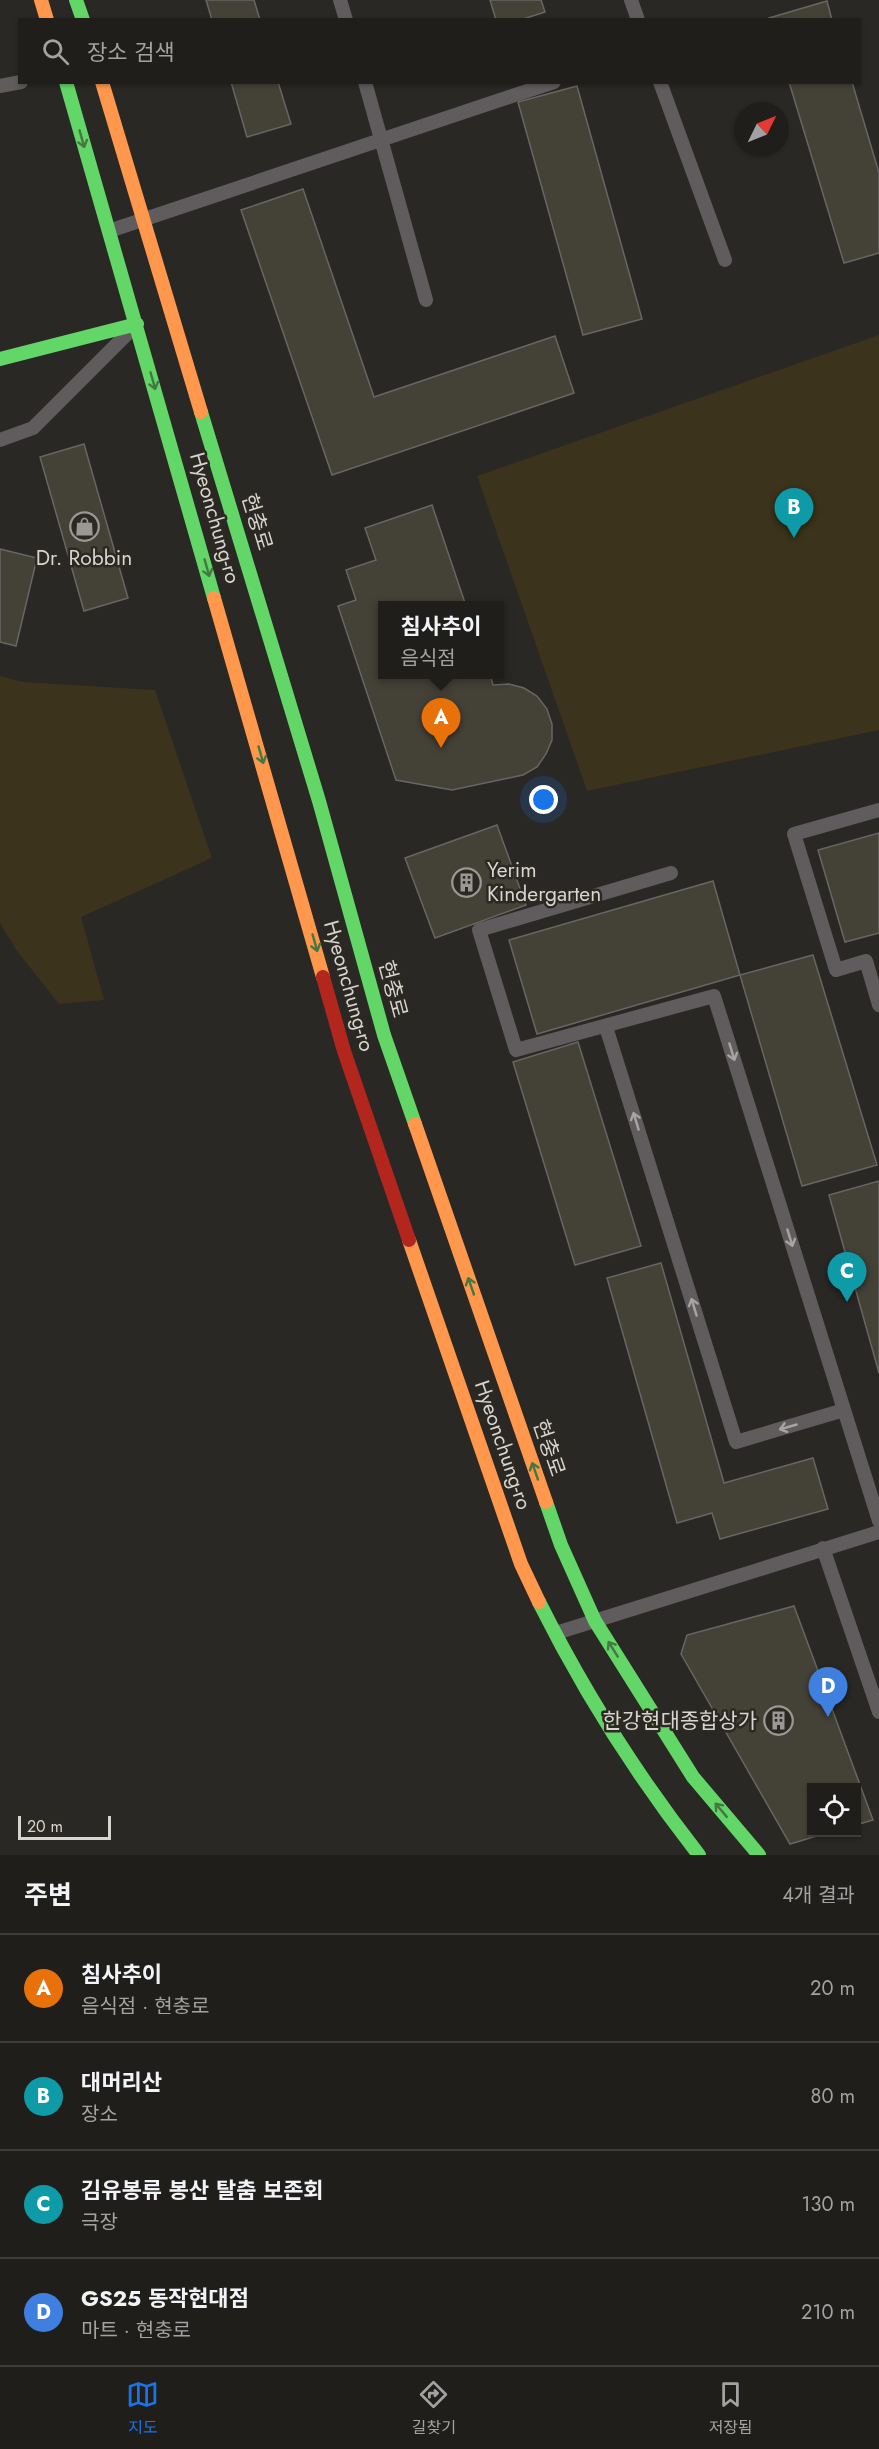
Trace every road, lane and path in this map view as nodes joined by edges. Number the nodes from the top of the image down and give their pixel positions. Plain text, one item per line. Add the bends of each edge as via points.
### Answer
1 (41, 0) edge
2 (76, 0) edge
3 (340, 0) edge
4 (631, 0) edge
5 (46, 18) edge
6 (82, 18) edge
7 (345, 18) edge
8 (637, 18) edge
9 (18, 83) edge
10 (67, 84) edge
11 (103, 84) edge
12 (366, 84) edge
13 (548, 84) edge
14 (661, 84) edge
15 (0, 86) edge
16 (382, 139) junction
17 (144, 219) junction
18 (109, 231) junction
19 (725, 260) dead end
20 (426, 300) dead end
21 (137, 324) junction
22 (0, 358) edge
23 (0, 440) edge
24 (879, 810) edge
25 (671, 873) dead end
26 (879, 1005) edge
27 (606, 1027) junction
28 (844, 1410) junction
29 (879, 1521) edge
30 (879, 1532) edge
31 (823, 1548) junction
32 (595, 1621) junction
33 (554, 1634) junction
34 (879, 1712) edge
35 (699, 1855) edge
36 (759, 1855) edge

1 - 5 main road
2 - 6 main road
3 - 7 lane
4 - 8 lane
9 - 15 lane
10 -> 18 main road, Hyeonchung-ro
11 - 17 main road, 현충로
12 - 16 lane
13 - 16 lane
14 - 19 lane
16 - 17 lane
16 - 20 lane
17 - 18 lane
32 -> 17 main road, 현충로 via 561,1545 384,1035 319,801
18 - 21 main road, Hyeonchung-ro
21 - 22 main road
21 - 23 lane via 33,428
21 -> 33 main road, Hyeonchung-ro via 344,1051 521,1564
24 - 26 lane via 794,834 836,970 866,961
25 - 27 lane via 479,930 516,1050
27 -> 28 lane via 714,996
28 -> 27 lane via 736,1442
28 - 29 lane
30 - 31 lane
31 - 32 lane
31 - 34 lane
32 - 33 lane
36 -> 32 main road, 현충로 via 693,1778
33 - 35 main road, Hyeonchung-ro via 661,1809

